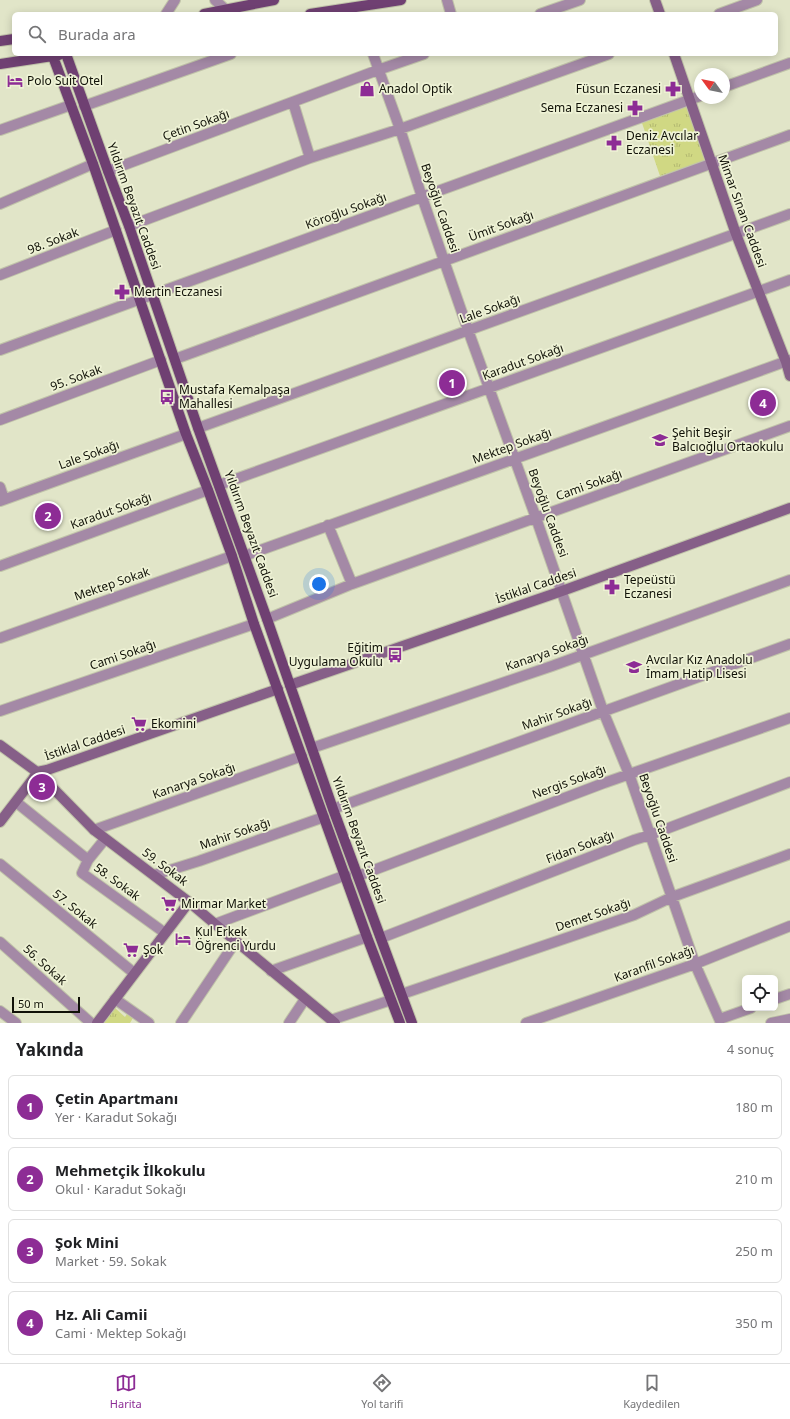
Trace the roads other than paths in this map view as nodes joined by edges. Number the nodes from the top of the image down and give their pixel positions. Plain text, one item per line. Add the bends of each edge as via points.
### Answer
1 (175, 0) edge
2 (215, 0) edge
3 (274, 0) edge
4 (401, 0) edge
5 (447, 0) edge
6 (580, 0) edge
7 (656, 0) edge
8 (757, 0) edge
9 (360, 7) edge
10 (226, 10) junction
11 (167, 12) edge
12 (215, 12) edge
13 (322, 12) edge
14 (450, 12) edge
15 (546, 12) edge
16 (659, 12) edge
17 (724, 12) edge
18 (12, 39) edge
19 (0, 41) edge
20 (46, 56) edge
21 (52, 56) edge
22 (67, 56) edge
23 (225, 56) edge
24 (374, 56) edge
25 (418, 56) edge
26 (603, 56) edge
27 (675, 56) edge
28 (790, 63) edge
29 (0, 64) edge
30 (378, 70) junction
31 (730, 86) edge
32 (694, 98) edge
33 (689, 100) junction
34 (293, 102) junction
35 (71, 105) junction
36 (84, 106) junction
37 (400, 129) junction
38 (0, 130) edge
39 (790, 135) edge
40 (310, 158) junction
41 (711, 163) junction
42 (93, 164) junction
43 (108, 171) junction
44 (422, 197) junction
45 (0, 204) edge
46 (790, 214) edge
47 (129, 226) junction
48 (116, 230) junction
49 (736, 234) junction
50 (444, 260) junction
51 (0, 275) edge
52 (790, 280) edge
53 (757, 292) junction
54 (152, 294) junction
55 (140, 299) junction
56 (468, 330) junction
57 (0, 350) edge
58 (175, 359) junction
59 (161, 360) junction
60 (788, 361) edge
61 (790, 376) edge
62 (490, 388) junction
63 (0, 420) edge
64 (790, 426) edge
65 (198, 428) junction
66 (186, 434) junction
67 (514, 459) junction
68 (220, 485) junction
69 (0, 487) edge
70 (208, 490) junction
71 (2, 500) edge
72 (790, 508) edge
73 (536, 518) junction
74 (328, 525) junction
75 (232, 556) junction
76 (244, 556) junction
77 (0, 566) edge
78 (790, 580) edge
79 (352, 584) junction
80 (562, 591) junction
81 (268, 619) junction
82 (254, 624) junction
83 (0, 638) edge
84 (790, 644) edge
85 (584, 654) junction
86 (290, 685) junction
87 (278, 689) junction
88 (0, 710) edge
89 (603, 711) junction
90 (790, 718) edge
91 (0, 745) edge
92 (312, 748) junction
93 (302, 756) junction
94 (37, 772) junction
95 (629, 774) junction
96 (790, 782) edge
97 (16, 802) junction
98 (333, 809) junction
99 (324, 816) junction
100 (0, 822) edge
101 (94, 830) junction
102 (650, 835) junction
103 (105, 839) junction
104 (790, 854) edge
105 (88, 860) junction
106 (0, 864) edge
107 (154, 875) junction
108 (346, 876) junction
109 (358, 876) junction
110 (672, 897) junction
111 (189, 902) junction
112 (215, 924) junction
113 (790, 926) edge
114 (165, 933) junction
115 (367, 937) junction
116 (381, 938) junction
117 (236, 941) junction
118 (0, 942) edge
119 (695, 964) junction
120 (271, 971) junction
121 (134, 973) junction
122 (402, 994) junction
123 (790, 994) edge
124 (778, 998) edge
125 (115, 999) junction
126 (305, 999) junction
127 (391, 1000) junction
128 (0, 1011) edge
129 (744, 1011) edge
130 (790, 1020) edge
131 (333, 1021) edge
132 (721, 1021) edge
133 (16, 1023) edge
134 (91, 1023) edge
135 (97, 1023) edge
136 (149, 1023) edge
137 (181, 1023) edge
138 (289, 1023) edge
139 (400, 1023) edge
140 (412, 1023) edge
141 (526, 1023) edge
142 (771, 1023) edge

1 - 11 street
2 - 10 street
3 - 10 main road
4 - 9 main road
5 - 14 street
6 - 15 street
7 - 16 street
8 - 17 street
9 - 13 main road
10 - 12 main road
18 - 19 main road
20 - 29 main road
21 - 35 main road, Yıldırım Beyazıt Caddesi
22 - 36 main road, Yıldırım Beyazıt Caddesi
23 - 36 street
24 - 30 street, Beyoğlu Caddesi
25 - 30 street, Çetin Sokağı
26 - 37 street
27 - 33 street, Mimar Sinan Caddesi
28 - 31 street
30 - 34 street, Çetin Sokağı
30 - 37 street, Beyoğlu Caddesi
32 - 33 street, Köroğlu Sokağı
33 - 41 street, Mimar Sinan Caddesi
33 - 44 street, Köroğlu Sokağı
34 - 40 street
34 - 43 street, Çetin Sokağı
35 - 38 street
35 - 42 main road, Yıldırım Beyazıt Caddesi
36 - 43 main road, Yıldırım Beyazıt Caddesi
37 - 40 street
37 - 44 street, Beyoğlu Caddesi
39 - 41 street, Ümit Sokağı
40 - 47 street
41 - 49 street, Mimar Sinan Caddesi
41 - 50 street, Ümit Sokağı
42 - 45 street
42 - 48 main road, Yıldırım Beyazıt Caddesi
43 - 47 main road, Yıldırım Beyazıt Caddesi
44 - 50 street, Beyoğlu Caddesi
44 - 54 street, Köroğlu Sokağı
46 - 49 street, Lale Sokağı
47 - 54 main road, Yıldırım Beyazıt Caddesi
48 - 51 street, 98. Sokak
48 - 55 main road, Yıldırım Beyazıt Caddesi
49 - 53 street, Mimar Sinan Caddesi
49 - 56 street, Lale Sokağı
50 - 56 street, Beyoğlu Caddesi
50 - 58 street, Ümit Sokağı
52 - 53 street, Karadut Sokağı
53 - 60 street, Mimar Sinan Caddesi
53 - 62 street, Karadut Sokağı
54 - 55 street, Köroğlu Sokağı
54 - 58 main road, Yıldırım Beyazıt Caddesi
55 - 57 street, Köroğlu Sokağı
55 - 59 main road, Yıldırım Beyazıt Caddesi
56 - 62 street, Beyoğlu Caddesi
56 - 65 street, Lale Sokağı
58 - 65 main road, Yıldırım Beyazıt Caddesi
59 - 63 street, 95. Sokak
59 - 66 main road, Yıldırım Beyazıt Caddesi
60 - 61 street, Mimar Sinan Caddesi
60 - 67 street, Mektep Sokağı
62 - 67 street, Beyoğlu Caddesi
62 - 68 street, Karadut Sokağı
64 - 73 street, Cami Sokağı
65 - 68 main road, Yıldırım Beyazıt Caddesi
66 - 70 main road, Yıldırım Beyazıt Caddesi
66 - 71 street, Lale Sokağı
67 - 73 street, Beyoğlu Caddesi
67 - 74 street, Mektep Sokağı
68 - 70 street
68 - 76 main road, Yıldırım Beyazıt Caddesi
69 - 71 street
70 - 75 main road, Yıldırım Beyazıt Caddesi
70 - 77 street, Karadut Sokağı
72 - 80 street, İstiklal Caddesi
73 - 79 street, Cami Sokağı
73 - 80 street, Beyoğlu Caddesi
74 - 76 street, Mektep Sokağı
74 - 79 street
75 - 82 main road, Yıldırım Beyazıt Caddesi
75 - 83 street, Mektep Sokak
76 - 81 main road, Yıldırım Beyazıt Caddesi
78 - 85 street, Kanarya Sokağı
79 - 81 street, Cami Sokağı
80 - 85 street, Beyoğlu Caddesi
80 - 86 street, İstiklal Caddesi
81 - 86 main road, Yıldırım Beyazıt Caddesi
82 - 87 main road, Yıldırım Beyazıt Caddesi
82 - 88 street, Cami Sokağı
84 - 89 street, Mahir Sokağı
85 - 89 street, Beyoğlu Caddesi
85 - 92 street, Kanarya Sokağı
86 - 87 main road
86 - 92 main road, Yıldırım Beyazıt Caddesi
87 - 93 main road, Yıldırım Beyazıt Caddesi
87 - 94 street, İstiklal Caddesi
89 - 95 street, Beyoğlu Caddesi
89 - 98 street, Mahir Sokağı
90 - 95 street, Nergis Sokağı
91 - 94 street, 59. Sokak
92 - 98 main road, Yıldırım Beyazıt Caddesi
93 - 99 main road, Yıldırım Beyazıt Caddesi
93 - 101 street, Kanarya Sokağı
94 - 97 street
94 - 101 street, 59. Sokak
95 - 102 street, Beyoğlu Caddesi
95 - 109 street, Nergis Sokağı
96 - 102 street, Fidan Sokağı
97 - 100 street
97 - 105 street, 58. Sokak
98 - 109 main road, Yıldırım Beyazıt Caddesi
99 - 107 street, Mahir Sokağı
99 - 108 main road, Yıldırım Beyazıt Caddesi
101 - 103 street, 59. Sokak
102 - 110 street, Beyoğlu Caddesi
102 - 116 street, Fidan Sokağı
103 - 105 street
103 - 107 street, 59. Sokak
104 - 110 street, Demet Sokağı
105 - 114 street, 58. Sokak via 82,873
106 - 121 street, 57. Sokak
107 - 111 street, 59. Sokak
108 - 112 street
108 - 115 main road, Yıldırım Beyazıt Caddesi
109 - 116 main road, Yıldırım Beyazıt Caddesi
110 - 119 street, Beyoğlu Caddesi
110 - 122 street, Demet Sokağı via 634,915
111 - 112 street, 59. Sokak
111 - 114 street
112 - 117 street, 59. Sokak
113 - 119 street, Karanfil Sokağı
114 - 121 street
115 - 120 street
115 - 127 main road, Yıldırım Beyazıt Caddesi
116 - 122 main road, Yıldırım Beyazıt Caddesi
117 - 120 street, 59. Sokak
117 - 137 street
118 - 134 street, 56. Sokak
119 - 132 street, Beyoğlu Caddesi
119 - 141 street, Karanfil Sokağı
120 - 126 street, 59. Sokak
121 - 125 street
122 - 140 main road, Yıldırım Beyazıt Caddesi
123 - 124 street
125 - 135 street
125 - 136 street
126 - 131 street, 59. Sokak
126 - 138 street
127 - 131 street
127 - 139 main road, Yıldırım Beyazıt Caddesi
128 - 133 street
129 - 132 street
130 - 142 street

